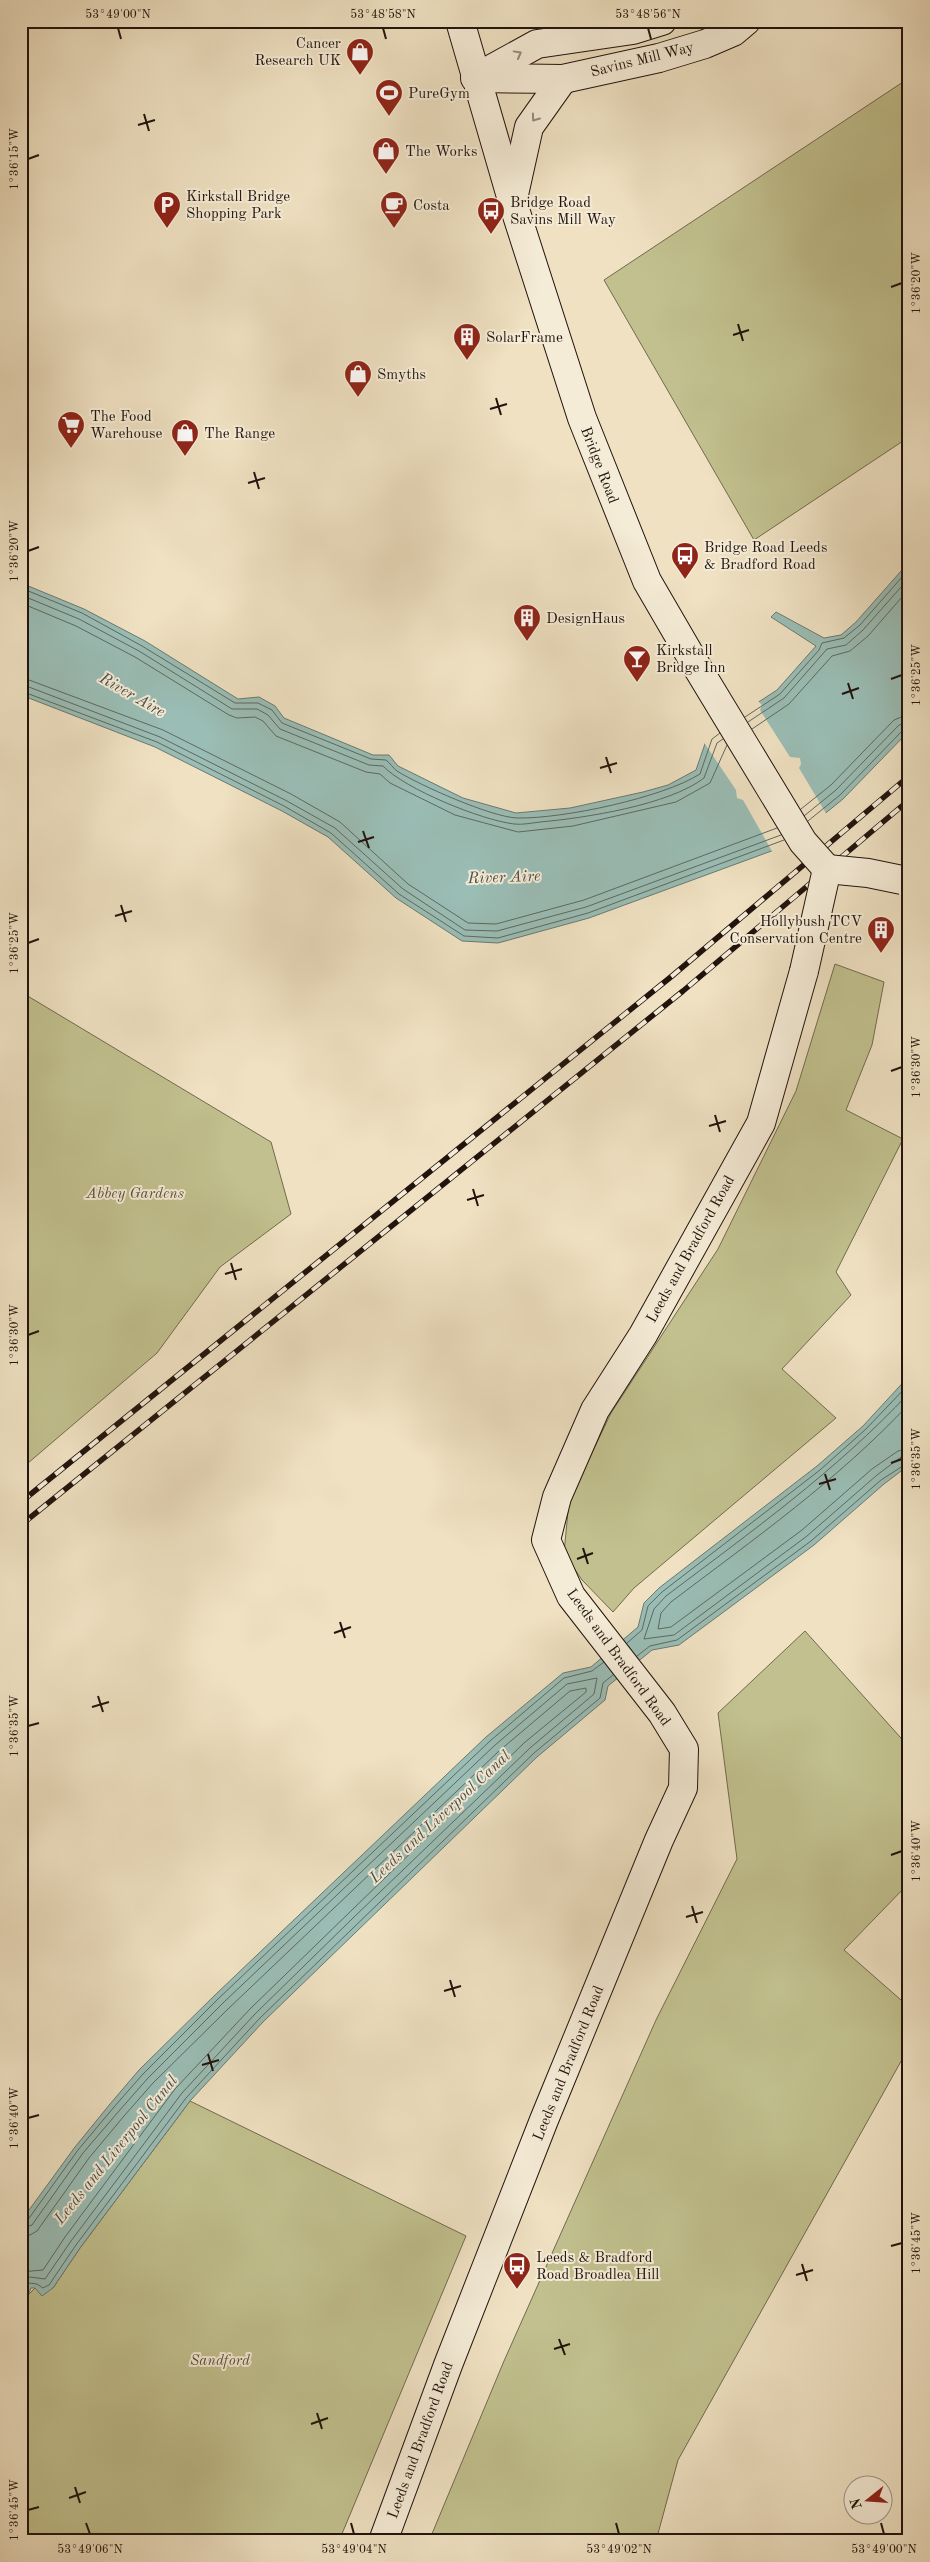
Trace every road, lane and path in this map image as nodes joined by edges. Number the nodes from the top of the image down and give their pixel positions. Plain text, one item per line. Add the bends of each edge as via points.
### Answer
1 (460, 21) edge
2 (662, 21) edge
3 (746, 21) edge
4 (475, 78) junction
5 (563, 79) junction
6 (512, 200) junction
7 (827, 869) junction
8 (906, 881) edge
9 (383, 2541) edge

1 - 4 main road, Bridge Road
4 -> 2 main road, Savins Mill Way via 537,44 633,30
3 - 5 main road, Savins Mill Way via 733,32 705,44 659,58
4 - 5 main road, Savins Mill Way
4 - 6 main road, Bridge Road
5 -> 6 main road via 528,127
6 - 7 main road, Bridge Road, bridge via 571,385 647,581 803,842
7 - 8 main road, bridge
7 - 9 main road, Leeds and Bradford Road, bridge via 804,971 761,1123 643,1335 595,1410 557,1497 546,1540 571,1596 662,1713 684,1749 683,1788 537,2138

